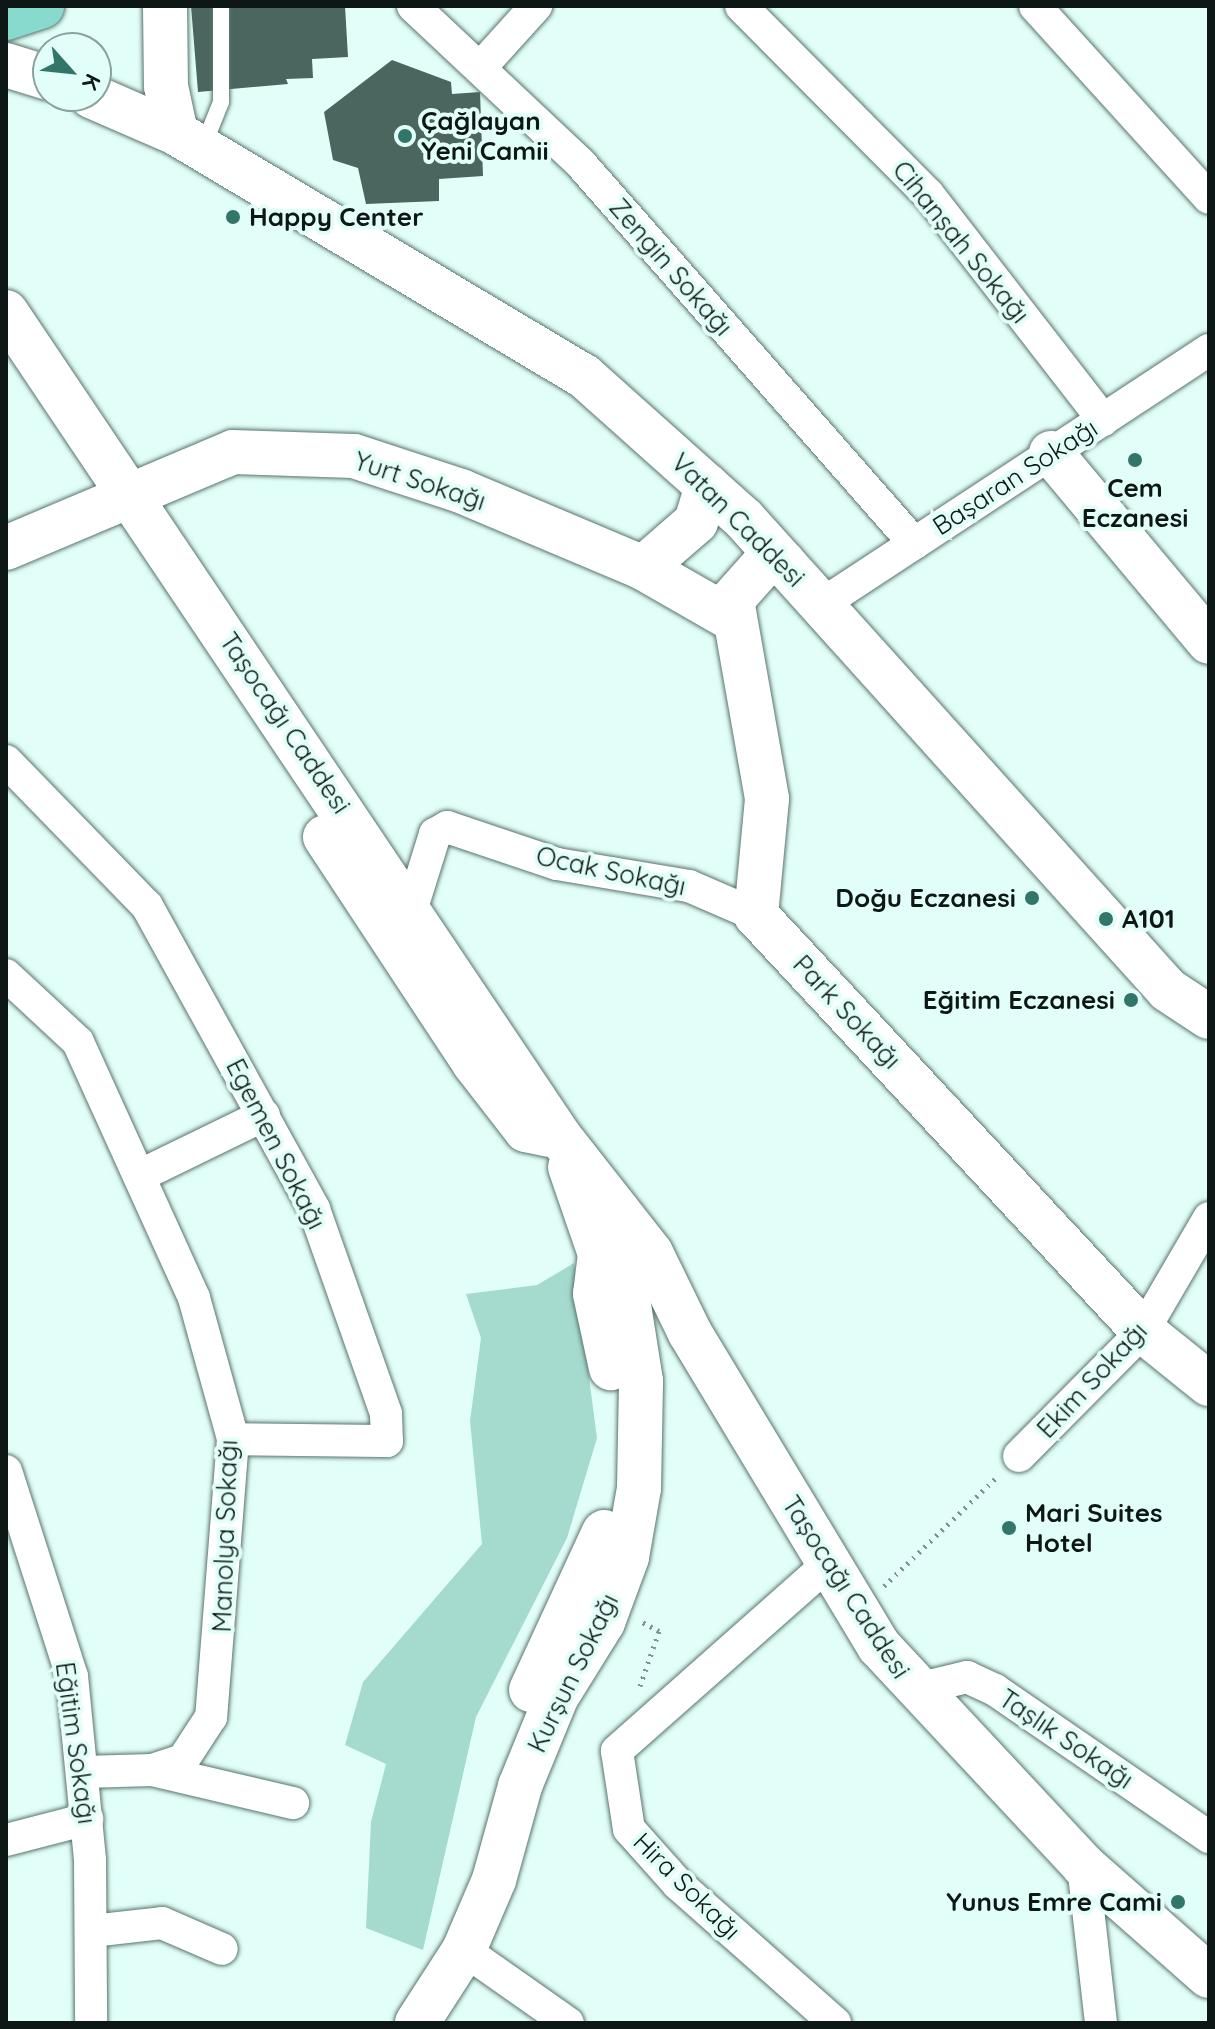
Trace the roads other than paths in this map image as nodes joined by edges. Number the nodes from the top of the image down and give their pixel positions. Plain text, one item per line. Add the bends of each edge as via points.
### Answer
1 (42, 6) edge
2 (165, 6) edge
3 (221, 6) edge
4 (413, 6) edge
5 (536, 6) edge
6 (741, 6) edge
7 (1035, 6) edge
8 (6, 18) edge
9 (6, 65) edge
10 (480, 68) junction
11 (32, 73) edge
12 (112, 106) edge
13 (189, 141) junction
14 (1209, 198) edge
15 (6, 312) edge
16 (1209, 350) edge
17 (6, 358) edge
18 (1103, 420) junction
19 (1051, 453) junction
20 (707, 486) junction
21 (120, 496) junction
22 (914, 543) junction
23 (6, 548) edge
24 (784, 563) junction
25 (643, 568) junction
26 (822, 604) junction
27 (732, 619) junction
28 (1209, 642) edge
29 (6, 761) edge
30 (756, 915) junction
31 (398, 919) junction
32 (6, 975) edge
33 (1209, 1017) edge
34 (264, 1115) junction
35 (560, 1137) junction
36 (139, 1176) junction
37 (1209, 1218) edge
38 (1143, 1331) junction
39 (1209, 1384) edge
40 (233, 1439) junction
41 (1019, 1456) road end
42 (6, 1471) edge
43 (14, 1524) edge
44 (828, 1564) junction
45 (913, 1690) junction
46 (152, 1770) junction
47 (84, 1772) junction
48 (293, 1803) dead end
49 (87, 1819) junction
50 (1209, 1837) edge
51 (6, 1840) edge
52 (1083, 1865) junction
53 (92, 1931) junction
54 (222, 1949) dead end
55 (464, 1950) junction
56 (1209, 1976) edge
57 (91, 2023) edge
58 (417, 2023) edge
59 (568, 2023) edge
60 (835, 2023) edge
61 (1101, 2023) edge

1 - 8 main road
2 - 13 street via 166,86
3 - 13 lane via 221,102
4 - 10 street, Zengin Sokağı
5 - 10 street
6 - 18 street, Cihanşah Sokağı via 928,194
7 - 14 street
9 - 11 street
10 - 22 street, Zengin Sokağı via 581,164
12 - 13 street, Vatan Caddesi
13 - 20 street, Vatan Caddesi via 584,376
15 - 21 street, Taşocağı Caddesi
16 - 18 street, Başaran Sokağı
17 - 21 street, Taşocağı Caddesi
18 - 19 street, Başaran Sokağı
19 - 22 street, Başaran Sokağı
19 - 28 street
20 - 24 street, Vatan Caddesi
20 - 25 street via 696,522
21 - 23 street, Yurt Sokağı
21 - 25 street, Yurt Sokağı via 233,452 354,456 461,491
21 - 31 street, Taşocağı Caddesi
22 - 26 street, Başaran Sokağı
24 - 26 street, Vatan Caddesi
24 - 27 street via 763,565 747,578 732,600
25 - 27 street, Yurt Sokağı
26 - 33 street, Vatan Caddesi via 1168,990
27 - 30 street via 767,799
29 - 34 street, Egemen Sokağı via 147,906
30 - 31 street, Ocak Sokağı via 689,886 557,864 447,827 435,834
30 - 38 street, Park Sokağı
31 - 35 street, Taşocağı Caddesi via 526,1130
32 - 36 street, Manolya Sokağı via 78,1042
34 - 36 street
34 - 40 street, Egemen Sokağı via 314,1209 386,1414 387,1441
35 - 44 street, Taşocağı Caddesi via 651,1253 690,1333
35 - 55 street, Kurşun Sokağı via 600,1254 625,1280 641,1381 639,1488 627,1557 603,1622 557,1696 520,1786 494,1880
36 - 40 street, Manolya Sokağı via 194,1298
37 - 38 street, Ekim Sokağı
38 - 39 street, Park Sokağı
38 - 41 street, Ekim Sokağı
40 - 46 street, Manolya Sokağı via 211,1717 183,1760
42 - 43 street, Eğitim Sokağı
43 - 47 street, Eğitim Sokağı via 72,1676
44 - 45 street, Taşocağı Caddesi
44 - 60 street, Hira Sokağı via 617,1751 617,1765 629,1829 678,1884
45 - 50 street, Taşlık Sokağı via 967,1677 995,1690
45 - 52 street, Taşocağı Caddesi
46 - 47 street, Manolya Sokağı
46 - 48 street
47 - 49 street, Eğitim Sokağı
49 - 51 street
49 - 53 street, Eğitim Sokağı
52 - 56 street, Taşocağı Caddesi
52 - 61 street
53 - 54 street via 162,1923
53 - 57 street, Eğitim Sokağı
55 - 58 street, Kurşun Sokağı
55 - 59 street

